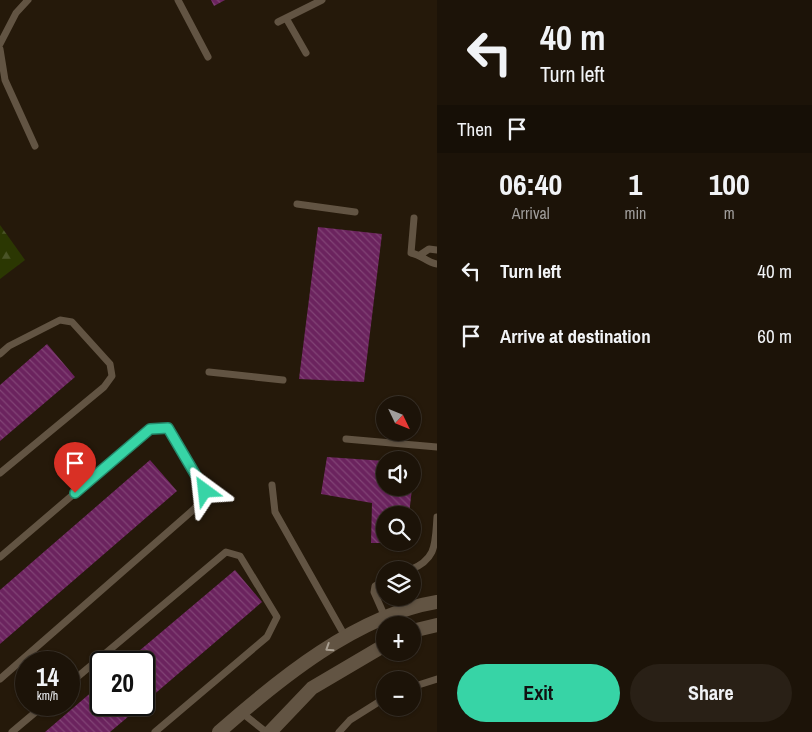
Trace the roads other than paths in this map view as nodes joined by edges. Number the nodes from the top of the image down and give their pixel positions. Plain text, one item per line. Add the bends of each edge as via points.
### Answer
1 (28, 0) edge
2 (178, 0) edge
3 (322, 0) edge
4 (286, 18) junction
5 (278, 22) dead end
6 (0, 44) edge
7 (0, 49) edge
8 (306, 53) dead end
9 (208, 57) dead end
10 (35, 146) dead end
11 (297, 204) dead end
12 (355, 212) dead end
13 (414, 218) dead end
14 (437, 250) edge
15 (420, 255) junction
16 (437, 264) edge
17 (0, 354) edge
18 (209, 372) dead end
19 (283, 380) dead end
20 (346, 438) dead end
21 (437, 447) edge
22 (0, 473) edge
23 (272, 485) dead end
24 (437, 517) edge
25 (0, 558) edge
26 (421, 566) edge
27 (437, 602) edge
28 (388, 616) edge
29 (376, 622) edge
30 (437, 625) edge
31 (421, 629) edge
32 (346, 638) junction
33 (376, 650) edge
34 (80, 675) edge
35 (0, 678) edge
36 (437, 679) edge
37 (421, 683) edge
38 (376, 704) edge
39 (241, 712) junction
40 (31, 716) edge
41 (12, 732) edge
42 (155, 732) edge
43 (219, 732) edge
44 (268, 732) edge
45 (339, 732) edge

1 - 6 lane via 16,13
2 - 9 lane
3 - 4 lane
4 - 5 lane
4 - 8 lane
7 - 10 lane via 5,80
11 - 12 lane
13 - 15 lane via 411,253
14 - 15 lane via 429,249
15 - 16 lane via 427,262
17 - 22 lane via 9,346 60,320 72,322 110,364 112,376 104,387
18 - 19 lane
20 - 21 lane
23 - 32 lane via 276,512
24 - 26 lane via 432,555
25 - 35 lane via 150,429 168,428 205,491 193,510
27 - 28 street
29 - 32 street
30 - 31 street
32 -> 39 street via 286,677
33 - 44 street via 312,688
34 - 42 lane via 226,552 240,556 277,617 267,637
36 - 37 lane
38 - 45 lane via 350,720
39 - 43 street
39 - 44 lane
40 - 41 lane

